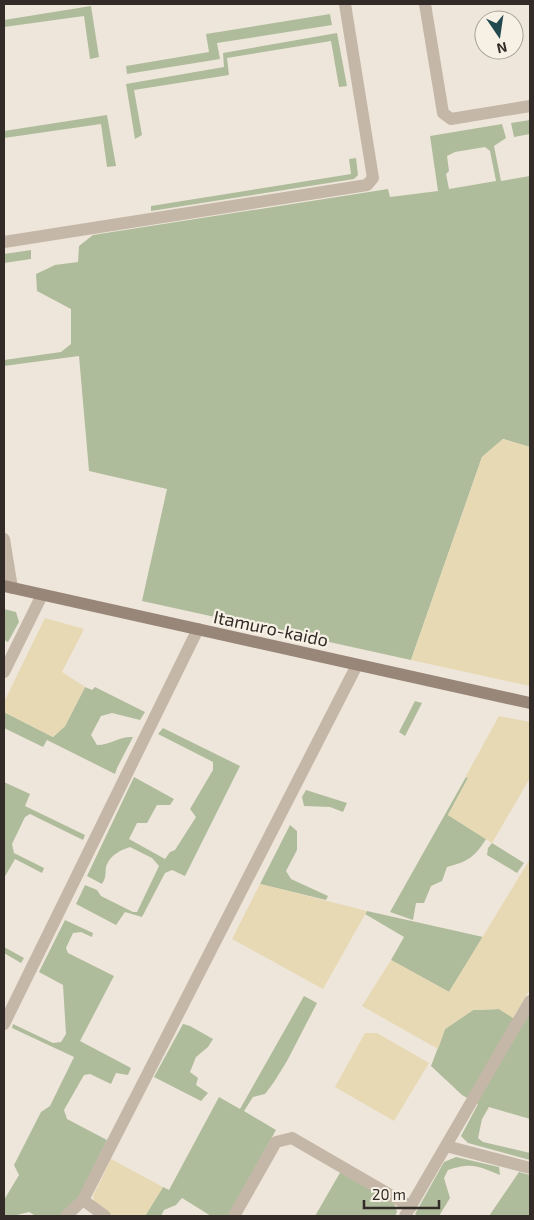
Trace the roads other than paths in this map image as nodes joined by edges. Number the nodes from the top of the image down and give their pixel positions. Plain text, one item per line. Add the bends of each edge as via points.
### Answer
1 (345, 4) edge
2 (425, 4) edge
3 (530, 106) edge
4 (4, 242) edge
5 (4, 539) edge
6 (8, 587) edge
7 (42, 595) junction
8 (198, 629) junction
9 (357, 665) junction
10 (4, 672) edge
11 (530, 703) edge
12 (530, 1001) edge
13 (4, 1024) edge
14 (446, 1146) junction
15 (530, 1168) edge
16 (83, 1200) junction
17 (408, 1211) edge
18 (66, 1216) edge
19 (105, 1216) edge
20 (234, 1216) edge

1 - 4 street via 373,178 367,185
2 - 3 street via 442,113 451,119
5 - 6 street
6 - 7 main road, Itamuro-kaido
7 - 8 main road, Itamuro-kaido
7 - 10 street
8 - 9 main road, Itamuro-kaido
8 - 13 street
9 - 11 main road, Itamuro-kaido
9 - 16 street
12 - 14 street
14 - 15 street
14 - 17 street
16 - 18 street
16 - 19 street
17 - 20 street via 292,1138 276,1142

